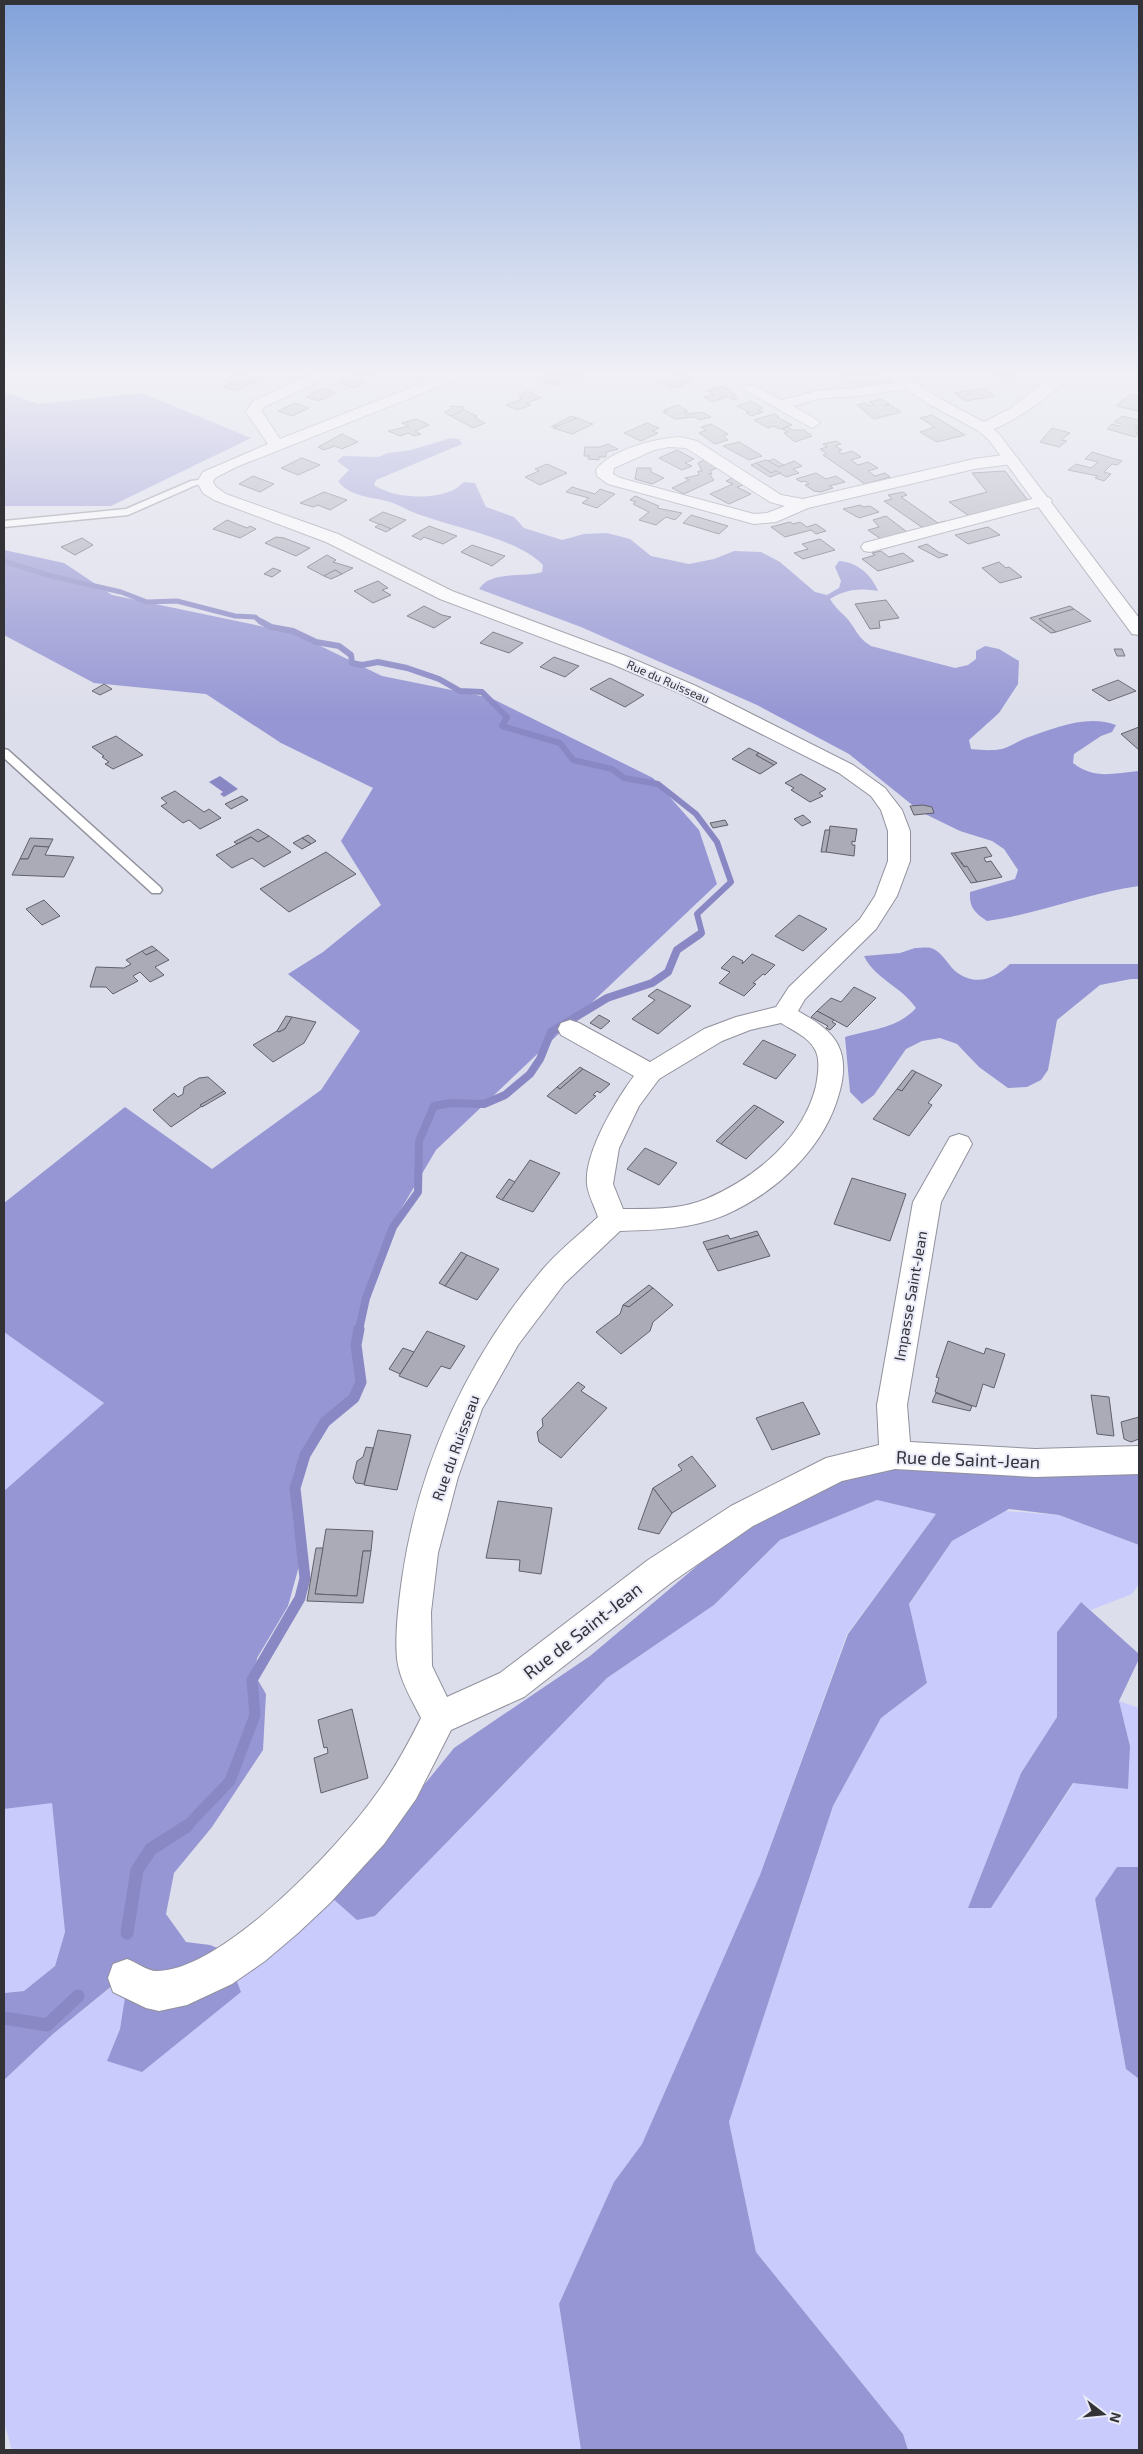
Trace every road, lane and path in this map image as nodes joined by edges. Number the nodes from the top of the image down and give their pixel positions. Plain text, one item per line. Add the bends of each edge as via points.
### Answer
1 (184, 488) edge
2 (208, 488) edge
3 (637, 488) edge
4 (758, 488) edge
5 (873, 488) edge
6 (1033, 488) edge
7 (1044, 501) junction
8 (803, 504) junction
9 (4, 524) edge
10 (870, 547) dead end
11 (1139, 630) edge
12 (4, 752) edge
13 (156, 890) dead end
14 (784, 1014) junction
15 (570, 1029) dead end
16 (650, 1072) junction
17 (959, 1144) dead end
18 (613, 1220) junction
19 (895, 1455) junction
20 (1139, 1460) edge
21 (439, 1718) junction
22 (128, 1978) dead end

1 - 9 lane via 128,512
2 - 14 street, Rue du Ruisseau via 220,497 332,538 446,595 689,690 846,769 878,792 891,810 899,831 900,860 886,896 868,924 797,993
3 - 8 street via 742,517 770,518
4 - 8 street via 776,499
5 - 8 street
6 - 7 street
7 - 10 street
7 - 11 street
12 - 13 lane
14 - 16 street via 744,1023 713,1035
14 - 18 street via 825,1045 832,1065 827,1100 808,1134 778,1167 743,1192 714,1207 675,1218
15 - 16 street
16 - 18 street via 628,1102 606,1148 600,1184
17 - 19 street, Impasse Saint-Jean via 927,1202 892,1405
18 - 21 street, Rue du Ruisseau via 554,1276 508,1336 468,1405 442,1477 422,1553 414,1612 415,1668
19 - 20 street, Rue de Saint-Jean via 1035,1463
19 - 21 street, Rue de Saint-Jean via 836,1468 742,1516 660,1570 512,1685
21 - 22 street via 390,1807 349,1857 255,1945 212,1974 181,1987 158,1991 137,1985

